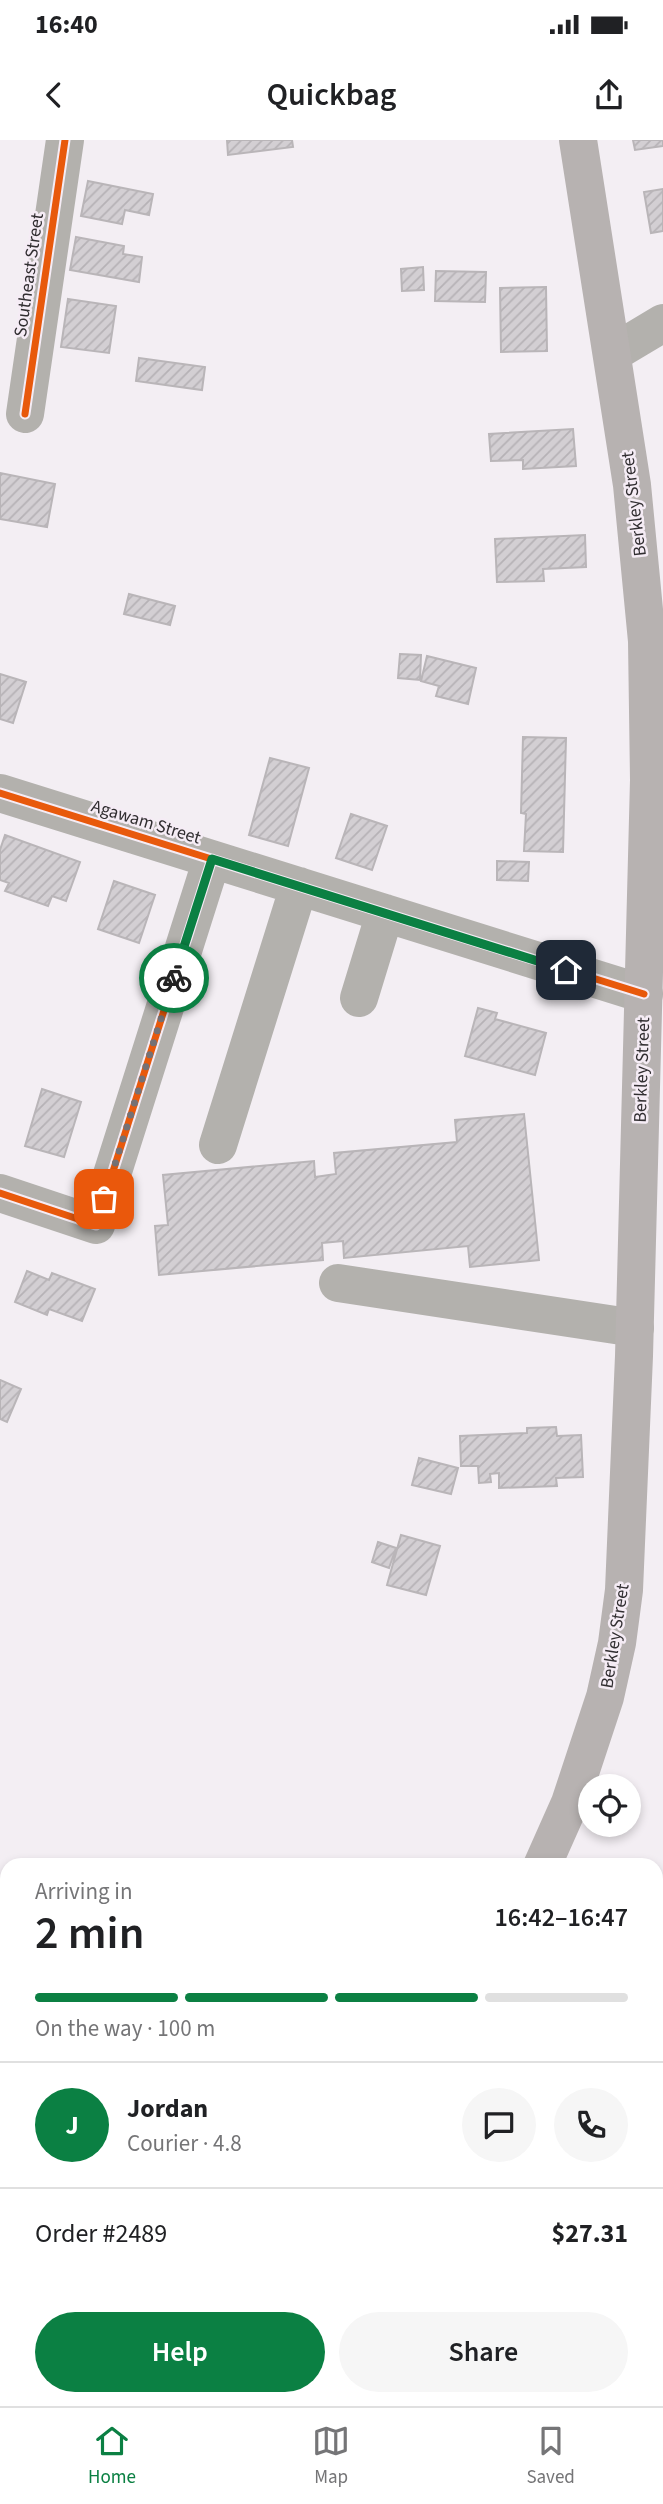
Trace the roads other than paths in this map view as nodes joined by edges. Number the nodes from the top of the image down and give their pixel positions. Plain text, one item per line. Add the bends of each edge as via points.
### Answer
1 (65, 140) edge
2 (578, 140) edge
3 (663, 323) edge
4 (613, 353) junction
5 (25, 414) dead end
6 (656, 780) edge
7 (0, 793) edge
8 (212, 859) junction
9 (299, 886) junction
10 (385, 913) junction
11 (650, 980) edge
12 (359, 998) dead end
13 (218, 1144) dead end
14 (0, 1193) edge
15 (338, 1283) dead end
16 (635, 1328) junction
17 (545, 1858) edge

1 - 5 street, Southeast Street
2 - 4 main road, Berkley Street
3 - 4 street
4 - 6 main road, Berkley Street via 645,609
6 - 11 main road, Berkley Street
7 - 8 street, Agawam Street
8 - 9 street, Agawam Street
8 - 14 street via 96,1225
9 - 10 street, Agawam Street
9 - 13 street
10 - 11 street, Agawam Street
10 - 12 street
11 - 16 main road, Berkley Street
15 - 16 street
16 - 17 main road, Berkley Street via 617,1643 589,1750

